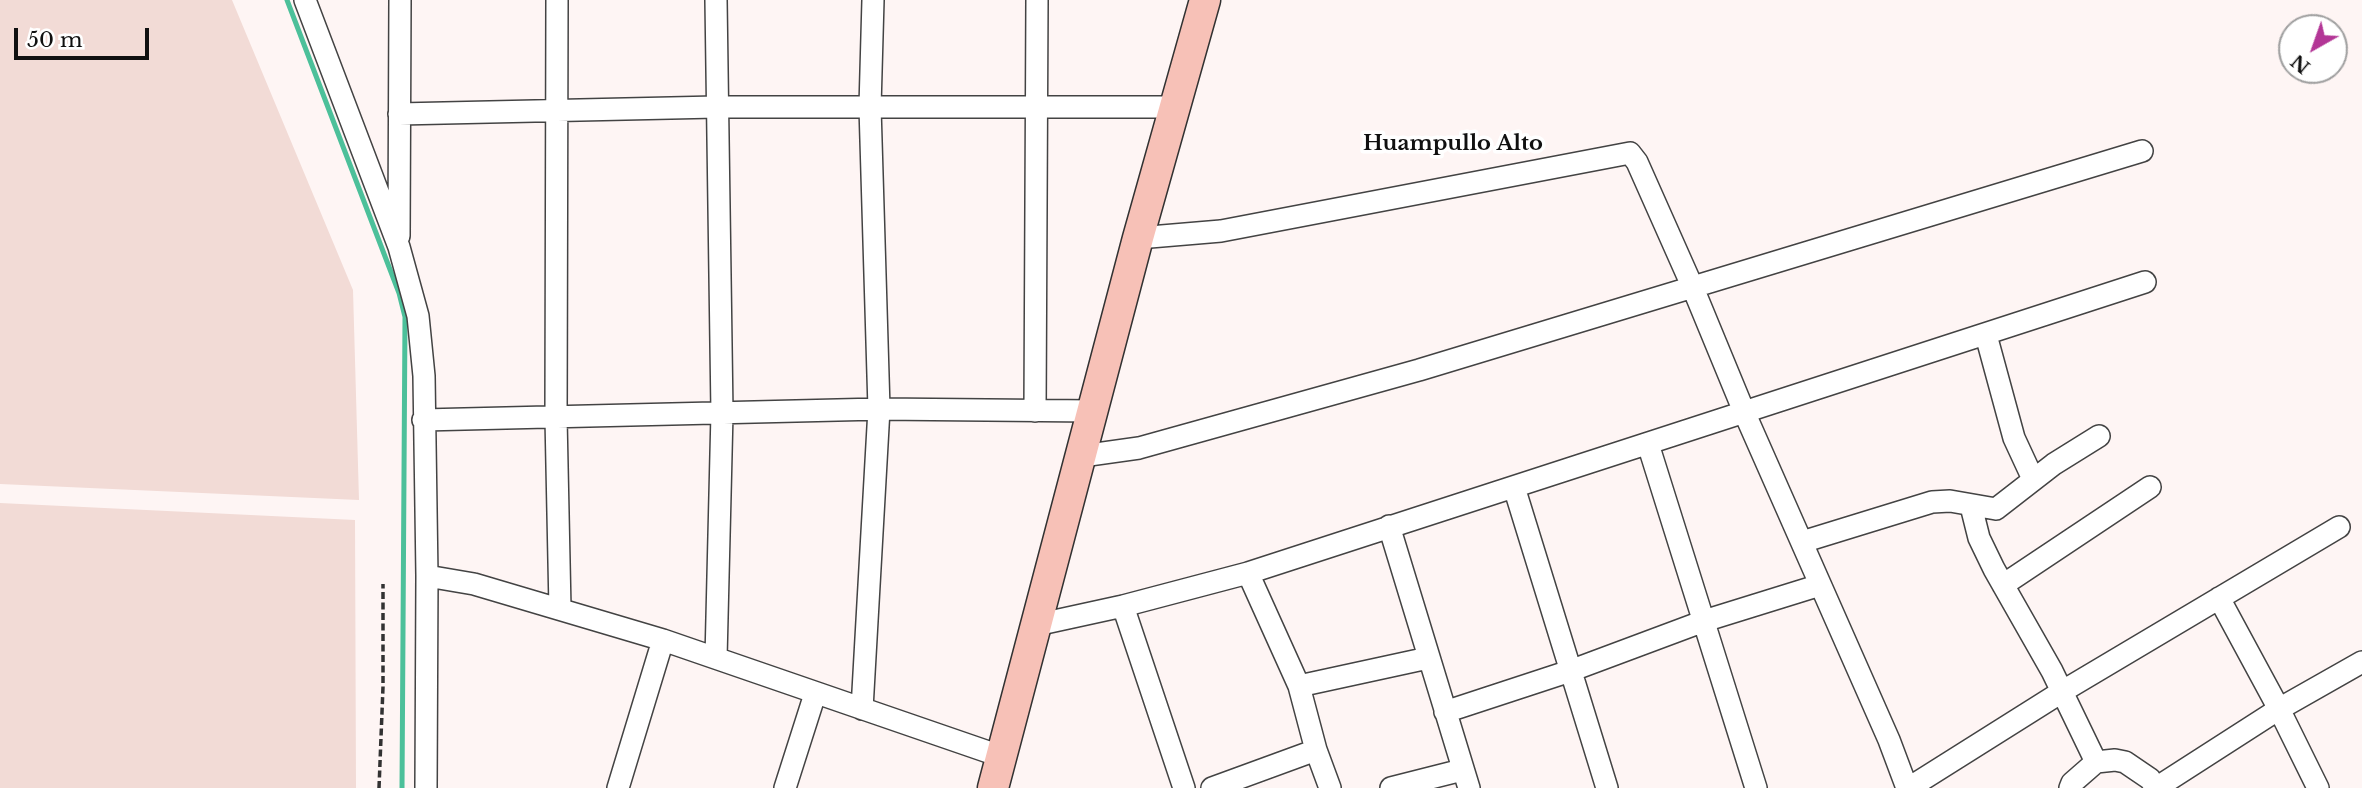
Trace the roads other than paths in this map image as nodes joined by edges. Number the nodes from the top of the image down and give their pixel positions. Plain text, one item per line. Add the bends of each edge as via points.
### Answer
1 (305, 0) edge
2 (400, 0) edge
3 (557, 0) edge
4 (716, 0) edge
5 (873, 0) edge
6 (1037, 0) edge
7 (1205, 0) edge
8 (716, 107) junction
9 (870, 107) junction
10 (1176, 107) junction
11 (1037, 108) junction
12 (556, 110) junction
13 (400, 114) junction
14 (2142, 152) dead end
15 (1138, 238) junction
16 (399, 247) junction
17 (2146, 282) dead end
18 (1693, 288) junction
19 (1986, 335) junction
20 (878, 409) junction
21 (1035, 411) junction
22 (1094, 411) junction
23 (722, 413) junction
24 (1745, 414) junction
25 (556, 418) junction
26 (423, 420) junction
27 (2098, 436) dead end
28 (1648, 444) junction
29 (1082, 456) junction
30 (2033, 479) junction
31 (1514, 487) junction
32 (2150, 487) dead end
33 (1971, 506) junction
34 (1389, 526) junction
35 (2339, 527) dead end
36 (1802, 542) junction
37 (1248, 573) junction
38 (427, 576) junction
39 (1820, 584) junction
40 (2003, 585) junction
41 (2220, 598) junction
42 (1122, 606) junction
43 (560, 609) junction
44 (1704, 621) junction
45 (1036, 625) junction
46 (663, 640) junction
47 (716, 658) junction
48 (1428, 658) junction
49 (2362, 662) edge
50 (1570, 671) junction
51 (1299, 686) junction
52 (2063, 691) junction
53 (815, 694) junction
54 (862, 709) junction
55 (2279, 709) junction
56 (1445, 712) junction
57 (1316, 750) junction
58 (1000, 756) junction
59 (2096, 762) junction
60 (1466, 779) edge
61 (426, 788) edge
62 (618, 788) edge
63 (785, 788) edge
64 (993, 788) edge
65 (1184, 788) edge
66 (1212, 788) edge
67 (1330, 788) edge
68 (1391, 788) edge
69 (1607, 788) edge
70 (1756, 788) edge
71 (1908, 788) edge
72 (2070, 788) edge
73 (2318, 788) edge

1 - 16 street
2 - 13 street
3 - 12 street
4 - 8 street
5 - 9 street
6 - 11 street
7 - 10 main road
8 - 9 street
8 - 12 street
8 - 23 street
9 - 11 street
9 - 20 street
10 - 11 street
10 - 15 main road
11 - 21 street
12 - 13 street
12 - 25 street
13 - 16 street
14 - 18 street
15 - 18 street via 1221,231 1628,152 1637,162
15 - 22 main road
16 - 26 street via 420,327
17 - 19 street
18 - 24 street
18 - 29 street via 1273,411 1139,447
19 - 24 street
19 - 30 street via 2014,438
20 - 21 street
20 - 23 street
20 - 54 street
21 - 22 street
22 - 29 main road
23 - 25 street
23 - 47 street
24 - 28 street
24 - 36 street
25 - 26 street
25 - 43 street
26 - 38 street
27 - 30 street
28 - 31 street
28 - 44 street
29 - 45 main road
30 - 33 street via 1996,509
31 - 34 street
31 - 50 street
32 - 40 street
33 - 36 street via 1932,502
33 - 40 street via 1979,538
34 - 37 street
34 - 48 street
35 - 41 street
36 - 39 street
37 - 42 street
37 - 51 street
38 - 43 street via 474,584
38 - 61 street
39 - 44 street
39 - 71 street
40 - 52 street
41 - 52 street
41 - 55 street
42 - 45 street
42 - 65 street
43 - 46 street
44 - 50 street
44 - 70 street
45 - 58 main road
46 - 47 street
46 - 62 street
47 - 53 street
48 - 51 street
48 - 56 street
49 - 55 street
50 - 56 street
50 - 69 street
51 - 57 street
52 - 59 street
52 - 71 street
53 - 54 street
53 - 63 street
54 - 58 street
55 - 59 street via 2156,788 2125,762
55 - 73 street
56 - 60 street
57 - 66 street
57 - 67 street
58 - 64 main road
59 - 72 street
60 - 68 street

